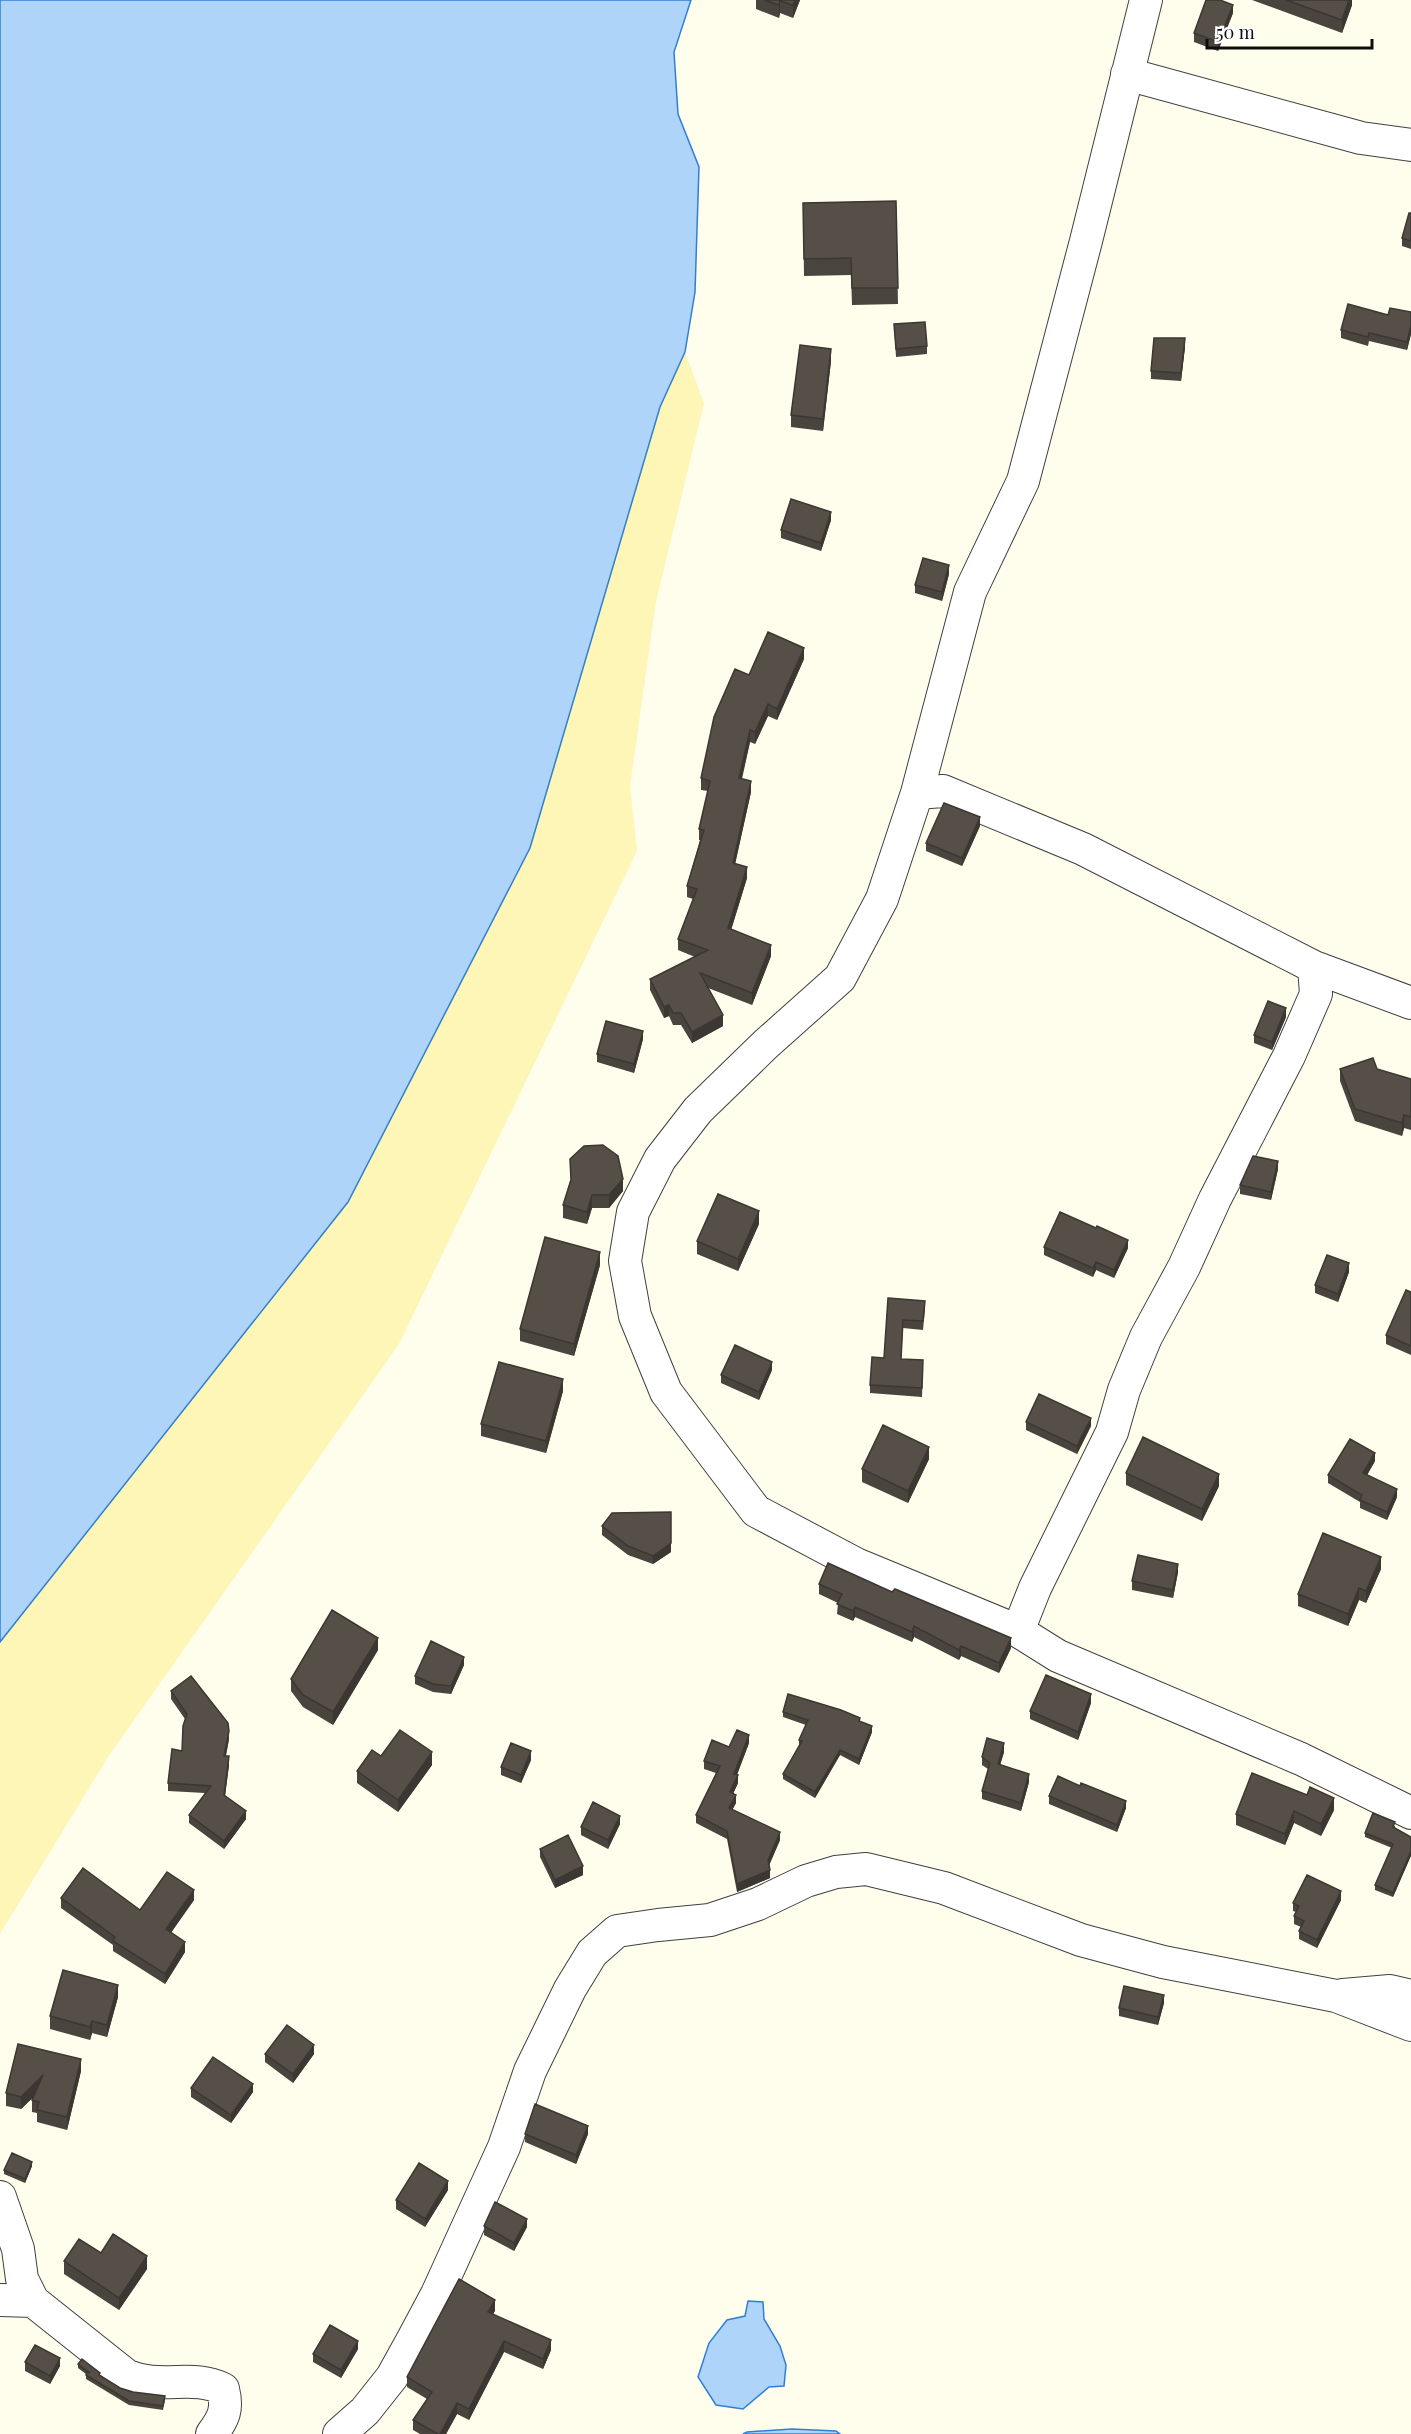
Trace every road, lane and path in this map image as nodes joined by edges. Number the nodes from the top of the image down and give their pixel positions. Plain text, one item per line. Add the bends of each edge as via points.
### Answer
1 (1146, 0) edge
2 (1127, 74) junction
3 (1411, 145) edge
4 (916, 793) junction
5 (1314, 968) junction
6 (1411, 1003) edge
7 (1018, 1631) junction
8 (1411, 1813) edge
9 (1336, 1996) junction
10 (1411, 1996) edge
11 (1411, 2025) edge
12 (0, 2197) edge
13 (0, 2300) edge
14 (33, 2301) junction
15 (212, 2434) edge
16 (339, 2434) edge

1 - 2 street
2 - 3 street via 1361,138
2 - 4 street via 1023,481 970,592
4 - 5 street via 943,791 1083,849
4 - 7 street via 882,899 840,978 698,1110 660,1159 633,1212 625,1261 635,1316 666,1392 756,1512 856,1564
5 - 6 street
5 - 7 street via 1316,994 1293,1046 1146,1337 1112,1432
7 - 8 street via 1058,1656 1301,1758
9 - 10 street via 1390,1991
9 - 11 street
9 - 16 street via 1163,1962 1081,1940 944,1888 866,1869 806,1881 758,1904 710,1920 617,1931 592,1953 570,1989 437,2294 392,2377 372,2403
12 - 14 street via 18,2249 22,2279
13 - 14 street
14 - 15 street via 126,2375 142,2382 209,2382 223,2389 227,2406

